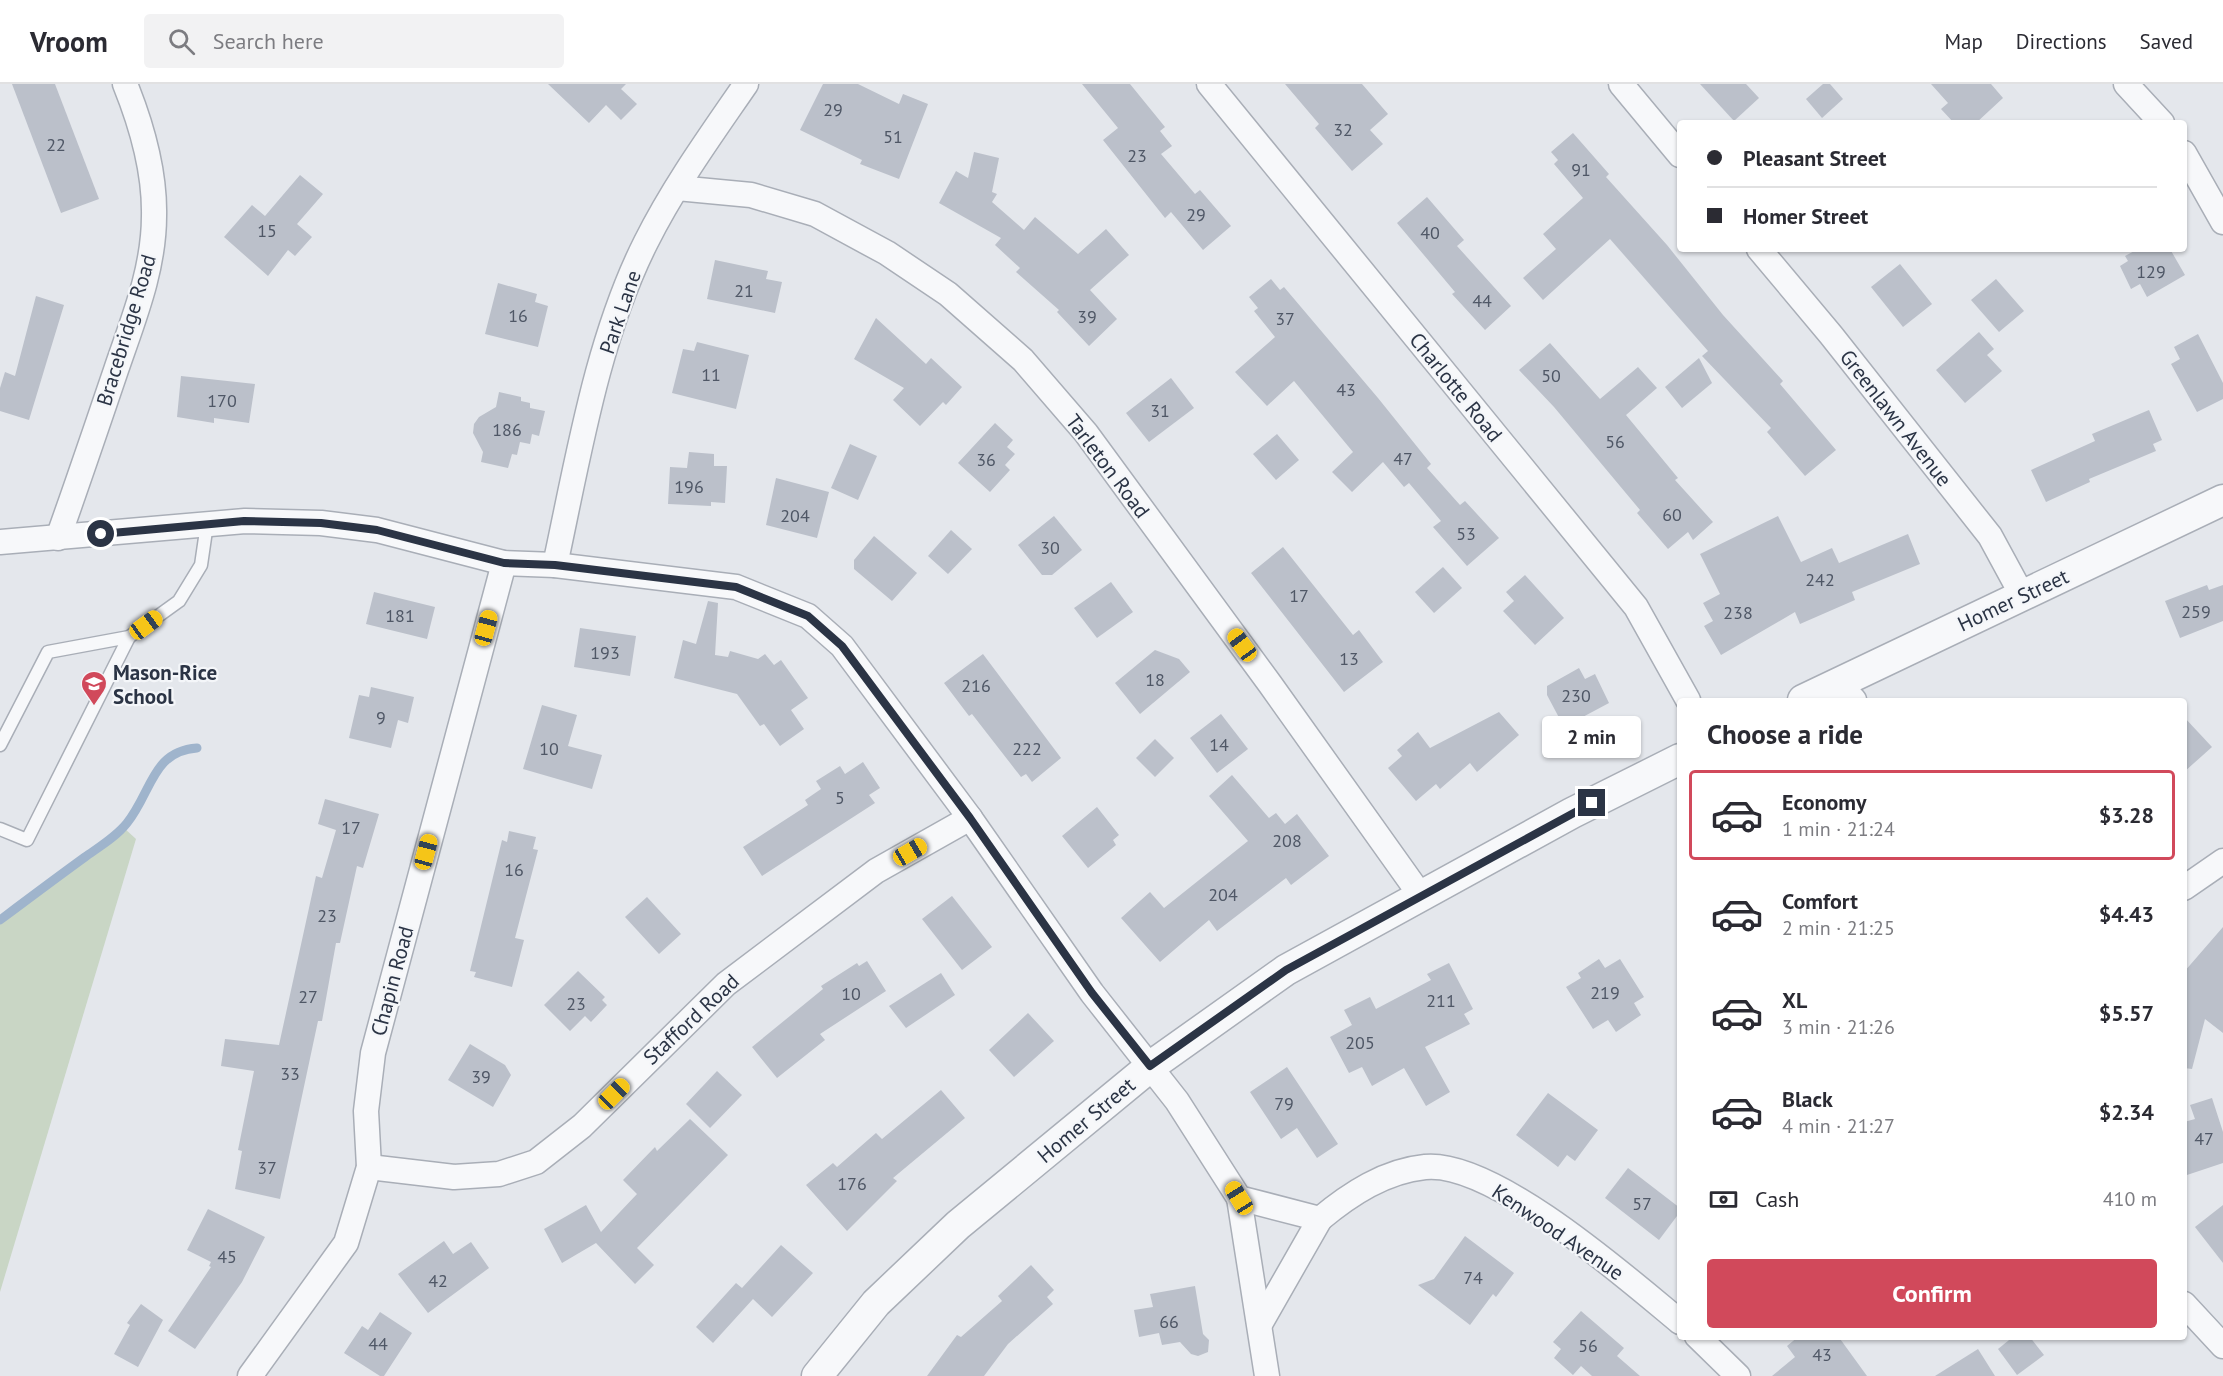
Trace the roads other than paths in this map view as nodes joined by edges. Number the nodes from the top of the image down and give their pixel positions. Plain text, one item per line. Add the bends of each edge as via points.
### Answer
1 (125, 84) edge
2 (746, 84) edge
3 (1209, 84) edge
4 (1621, 84) edge
5 (2126, 84) edge
6 (2159, 120) edge
7 (1677, 151) edge
8 (2187, 158) edge
9 (677, 188) junction
10 (2223, 222) edge
11 (1762, 252) edge
12 (2223, 500) edge
13 (207, 525) junction
14 (58, 538) junction
15 (0, 542) edge
16 (504, 563) junction
17 (555, 565) junction
18 (2022, 595) junction
19 (129, 637) junction
20 (1846, 692) edge
21 (1687, 698) edge
22 (1814, 698) edge
23 (0, 745) edge
24 (1677, 760) edge
25 (970, 818) junction
26 (0, 829) edge
27 (2223, 861) edge
28 (2187, 886) edge
29 (1421, 896) junction
30 (1150, 1066) junction
31 (369, 1167) junction
32 (1239, 1198) junction
33 (1320, 1219) junction
34 (2187, 1307) edge
35 (1677, 1319) edge
36 (1260, 1324) junction
37 (1701, 1340) edge
38 (2223, 1346) edge
39 (250, 1376) edge
40 (817, 1376) edge
41 (1267, 1376) edge
42 (1738, 1376) edge

1 - 14 street, Bracebridge Road via 143,135 151,174 154,217 150,261
2 - 9 street, Park Lane
3 - 21 street, Charlotte Road via 1636,607
4 - 7 street
5 - 6 street
8 - 10 street
9 - 17 street, Park Lane via 646,242 623,295 590,411
9 - 29 street, Tarleton Road via 751,195 815,214 887,253 948,294 1023,360 1086,433
11 - 18 street, Greenlawn Avenue via 1990,536
12 - 18 street, Homer Street
13 - 14 street
13 - 16 street via 244,521 321,523 377,530
13 - 19 lane via 201,565 179,601
14 - 15 street
16 - 17 street
16 - 31 street, Chapin Road via 373,1053 366,1111
17 - 25 street via 736,587 808,616 842,646
18 - 20 street, Homer Street
19 - 23 lane via 48,652
19 - 26 lane via 27,840
20 - 22 street, Homer Street
24 - 29 street, Homer Street
25 - 30 street via 1092,993
25 - 31 street, Stafford Road via 876,872 726,984 582,1126 536,1162 499,1174 454,1177
27 - 28 street
29 - 30 street, Homer Street via 1286,970
30 - 32 street via 1178,1101
30 - 40 street, Homer Street via 958,1225 876,1303
31 - 39 street, Chapin Road via 346,1243
32 - 33 street
32 - 36 street
33 - 35 street, Kenwood Avenue via 1340,1202 1389,1174 1427,1166 1464,1173 1518,1200 1618,1270
33 - 36 street
34 - 38 street
36 - 41 street
37 - 42 street

